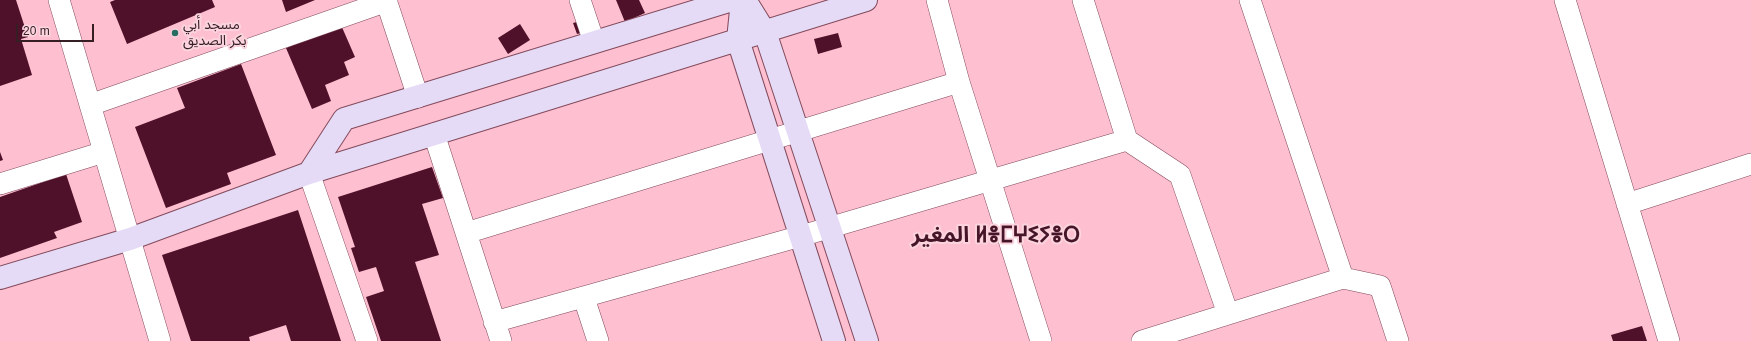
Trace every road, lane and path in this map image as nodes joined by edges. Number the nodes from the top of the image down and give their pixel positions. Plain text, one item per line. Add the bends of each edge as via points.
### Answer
1 (59, 0) edge
2 (580, 0) edge
3 (732, 0) edge
4 (744, 0) edge
5 (866, 0) edge
6 (937, 0) edge
7 (1083, 0) edge
8 (1250, 0) edge
9 (1564, 0) edge
10 (386, 1) edge
11 (765, 32) junction
12 (738, 40) junction
13 (594, 42) junction
14 (959, 82) junction
15 (418, 97) junction
16 (90, 104) junction
17 (798, 132) junction
18 (434, 134) junction
19 (770, 140) junction
20 (1127, 140) junction
21 (104, 152) junction
22 (1751, 164) edge
23 (309, 173) junction
24 (989, 181) junction
25 (0, 184) edge
26 (1627, 204) junction
27 (830, 228) junction
28 (466, 233) junction
29 (801, 236) junction
30 (130, 239) junction
31 (0, 278) edge
32 (1343, 278) junction
33 (584, 298) junction
34 (1228, 314) junction
35 (498, 331) edge
36 (160, 341) edge
37 (367, 341) edge
38 (598, 341) edge
39 (834, 341) edge
40 (867, 341) edge
41 (1041, 341) edge
42 (1142, 341) edge
43 (1398, 341) edge
44 (1669, 341) edge

1 - 16 street
2 - 13 street
3 - 13 street
4 - 11 street
4 - 12 street
5 - 11 street
6 - 14 street
7 - 20 street
8 - 32 street
9 - 26 street
10 - 15 street
10 - 16 street
11 - 12 street
11 - 17 street
12 - 18 street
12 - 19 street
13 - 15 street
14 - 17 street
14 - 24 street
15 - 23 street via 344,119
16 - 21 street
17 - 19 street
17 - 27 street
18 - 23 street
18 - 28 street
19 - 28 street
19 - 29 street
20 - 24 street
20 - 34 street via 1180,175
21 - 25 street
21 - 30 street
22 - 26 street
23 - 30 street
23 - 37 street
24 - 27 street
24 - 41 street
26 - 44 street
27 - 29 street
27 - 40 street
28 - 35 street
29 - 33 street
29 - 39 street
30 - 31 street
30 - 36 street
32 - 34 street
32 - 43 street via 1380,286
33 - 35 street
33 - 38 street
34 - 42 street

